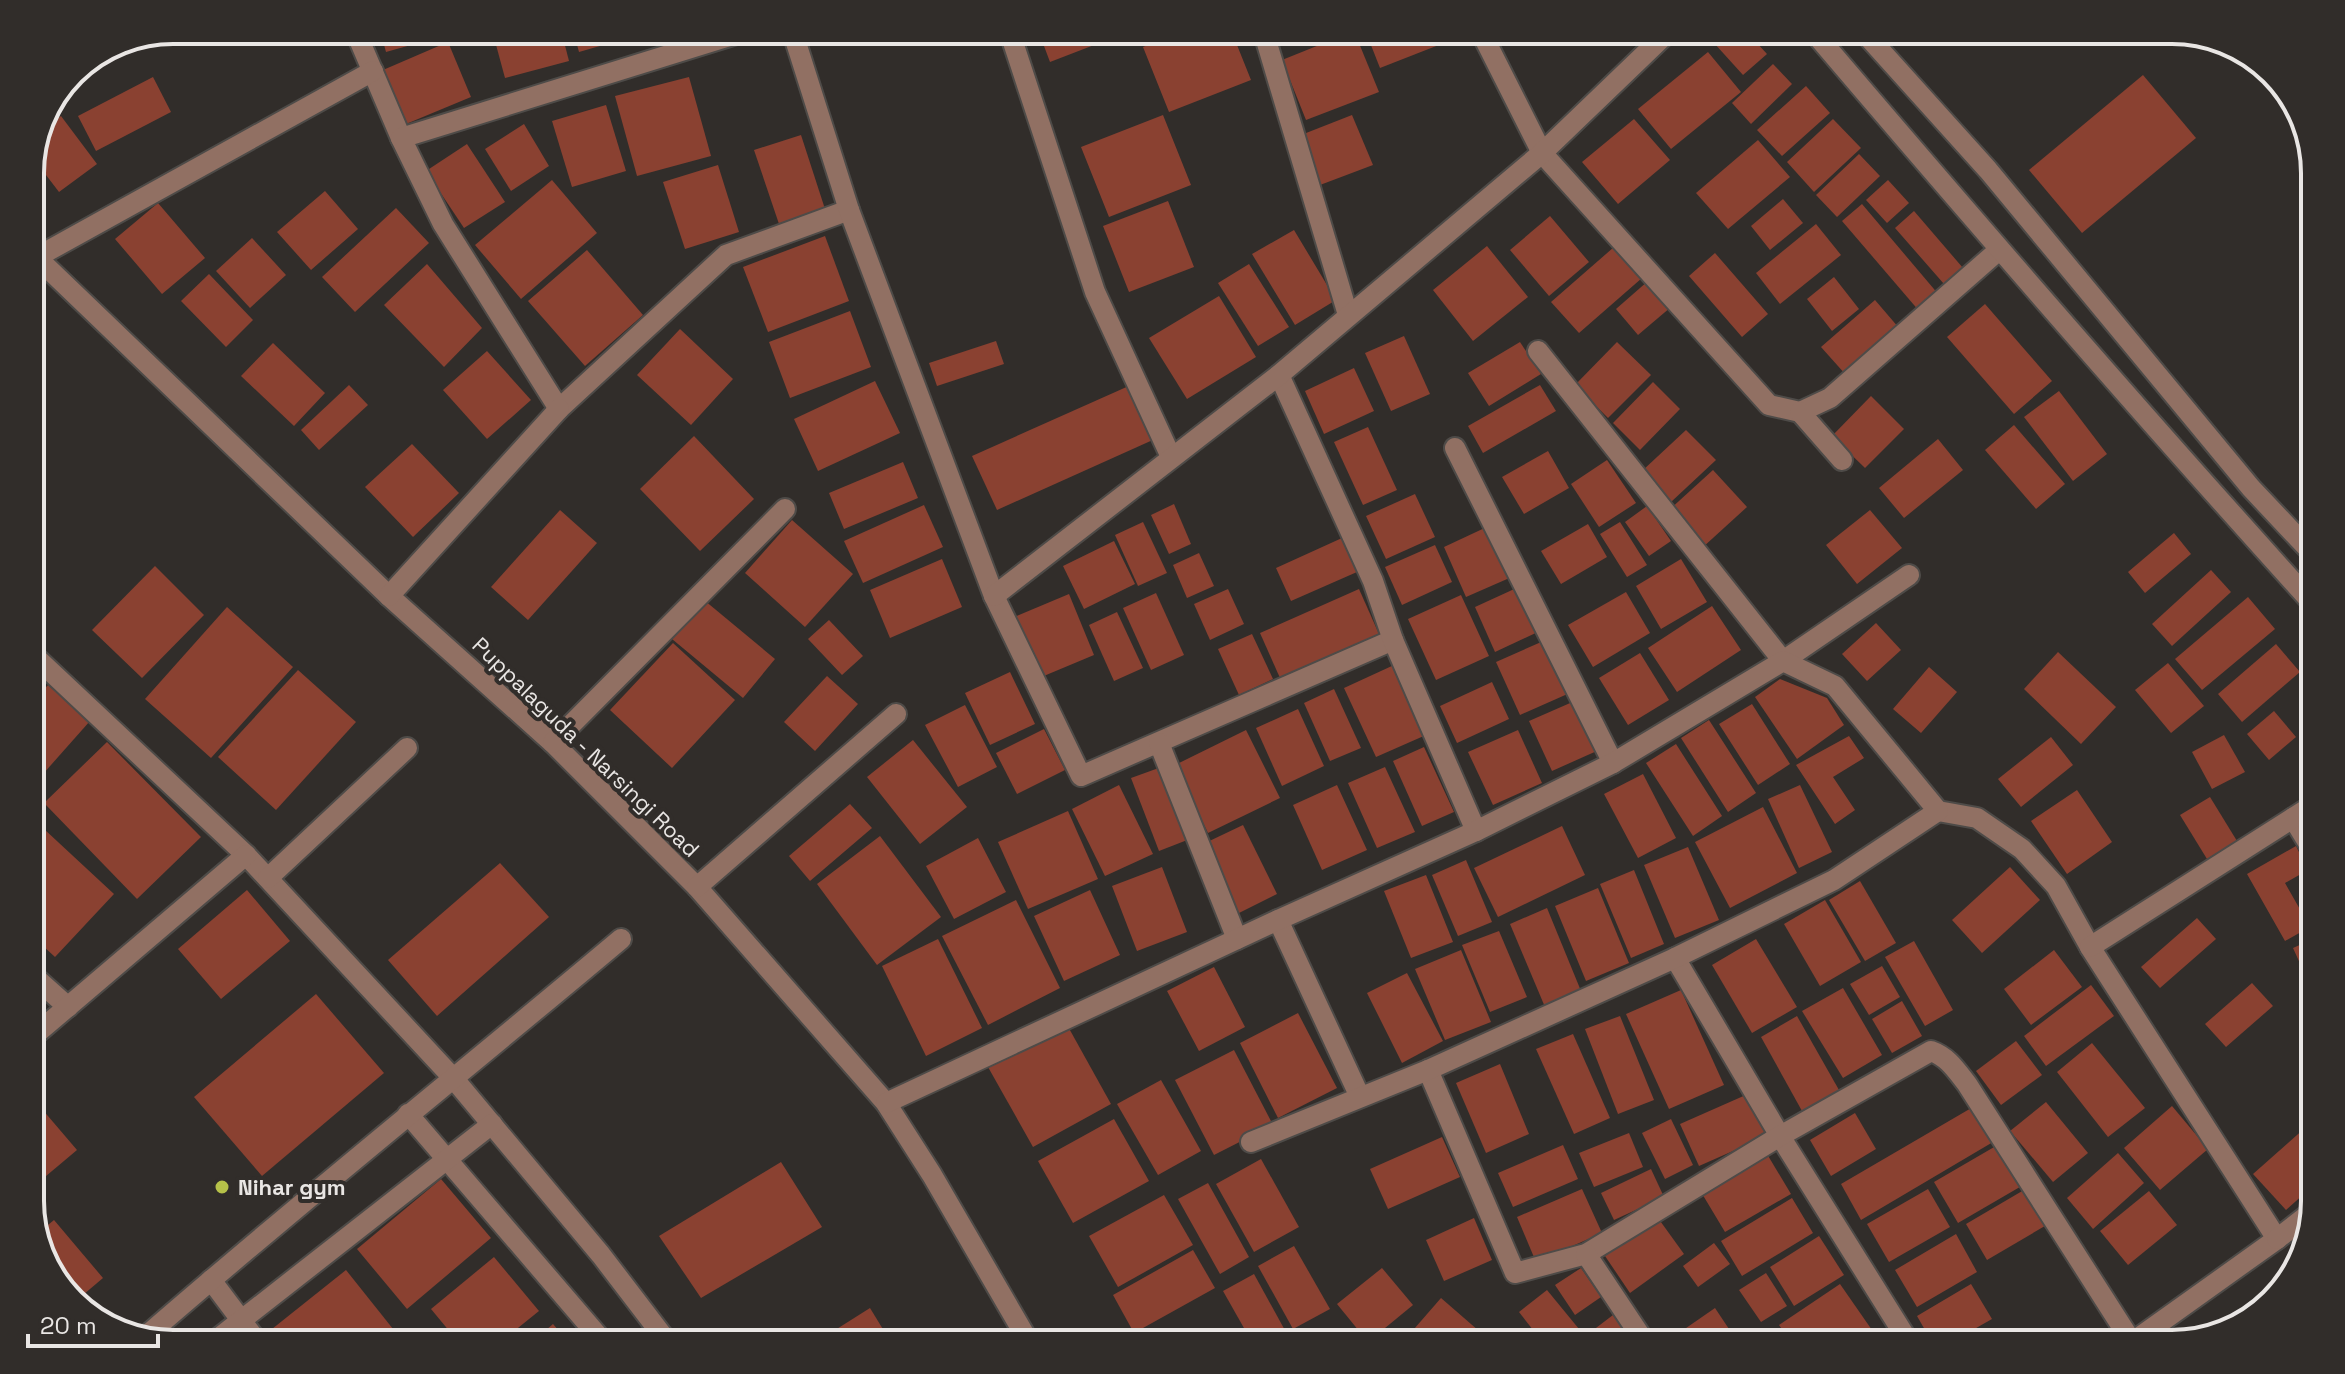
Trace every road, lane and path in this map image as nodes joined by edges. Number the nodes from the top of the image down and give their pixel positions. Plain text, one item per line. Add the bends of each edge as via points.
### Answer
1 (361, 44) edge
2 (704, 44) edge
3 (796, 44) edge
4 (1014, 44) edge
5 (1267, 44) edge
6 (1487, 44) edge
7 (1655, 44) edge
8 (1824, 44) edge
9 (1875, 44) edge
10 (373, 71) junction
11 (401, 138) junction
12 (1542, 153) junction
13 (849, 210) junction
14 (44, 248) edge
15 (1999, 250) junction
16 (44, 265) edge
17 (1348, 315) junction
18 (1538, 351) dead end
19 (1279, 375) junction
20 (559, 409) junction
21 (1800, 412) junction
22 (1455, 448) dead end
23 (1171, 457) junction
24 (1842, 460) dead end
25 (785, 509) dead end
26 (2301, 541) edge
27 (1909, 575) dead end
28 (2301, 591) edge
29 (389, 596) junction
30 (994, 596) junction
31 (1393, 640) junction
32 (1783, 661) junction
33 (44, 665) edge
34 (896, 714) dead end
35 (553, 743) junction
36 (1159, 743) junction
37 (407, 748) dead end
38 (1613, 763) junction
39 (1938, 811) junction
40 (2301, 813) edge
41 (2293, 818) junction
42 (1476, 831) junction
43 (2301, 831) edge
44 (246, 855) junction
45 (268, 878) junction
46 (697, 887) junction
47 (1278, 920) junction
48 (621, 939) dead end
49 (1237, 939) junction
50 (2090, 947) junction
51 (1675, 958) junction
52 (44, 986) edge
53 (68, 1007) junction
54 (44, 1027) edge
55 (1428, 1070) junction
56 (454, 1079) junction
57 (1360, 1097) junction
58 (886, 1103) junction
59 (408, 1114) junction
60 (492, 1124) junction
61 (1780, 1136) junction
62 (1251, 1142) dead end
63 (446, 1157) junction
64 (2299, 1222) edge
65 (2277, 1239) junction
66 (1586, 1254) junction
67 (211, 1280) junction
68 (240, 1319) junction
69 (155, 1329) edge
70 (227, 1330) edge
71 (248, 1330) edge
72 (593, 1330) edge
73 (658, 1330) edge
74 (1022, 1330) edge
75 (1637, 1330) edge
76 (1901, 1330) edge
77 (2123, 1330) edge
78 (2151, 1330) edge

1 - 10 street
2 - 11 street
3 - 13 street
4 - 23 street via 1095,292
5 - 17 street
6 - 12 street
7 - 12 street
8 - 15 street
9 - 26 street via 1988,170
10 - 11 street
10 - 14 street
11 - 20 street via 443,224
12 - 17 street
12 - 21 street via 1769,405
13 - 20 street via 726,255
13 - 30 street
15 - 21 street via 1830,398
15 - 28 street
16 - 29 street, Puppalaguda - Narsingi Road
17 - 19 street
18 - 32 street
19 - 23 street
19 - 31 street via 1373,581
20 - 29 street
21 - 24 street
22 - 38 street
23 - 30 street
25 - 35 street
27 - 32 street
29 - 35 street, Puppalaguda - Narsingi Road
30 - 36 street via 1081,776
31 - 36 street
31 - 42 street
32 - 38 street
32 - 39 street via 1835,686
33 - 44 street
34 - 46 street
35 - 46 street, Puppalaguda - Narsingi Road
36 - 49 street
37 - 45 street
38 - 42 street
39 - 50 street via 1977,818 2022,849 2056,886
39 - 51 street via 1834,880
40 - 41 street
41 - 43 street
41 - 50 street
42 - 47 street
44 - 45 street
44 - 53 street
45 - 56 street
46 - 58 street, Puppalaguda - Narsingi Road
47 - 49 street
47 - 57 street
48 - 56 street
49 - 58 street
50 - 65 street
51 - 55 street
51 - 61 street
52 - 53 street
53 - 54 street
55 - 57 street
55 - 66 street via 1515,1273
56 - 59 street
56 - 60 street
57 - 62 street
58 - 74 street, Puppalaguda - Narsingi Road
59 - 63 street
59 - 67 street
60 - 63 street
60 - 73 street
61 - 66 street
61 - 76 street
61 - 77 street via 1931,1051 1939,1054 1967,1084
63 - 68 street
63 - 72 street
64 - 65 street
65 - 78 street
66 - 75 street
67 - 68 street
67 - 69 street
68 - 70 street
68 - 71 street

